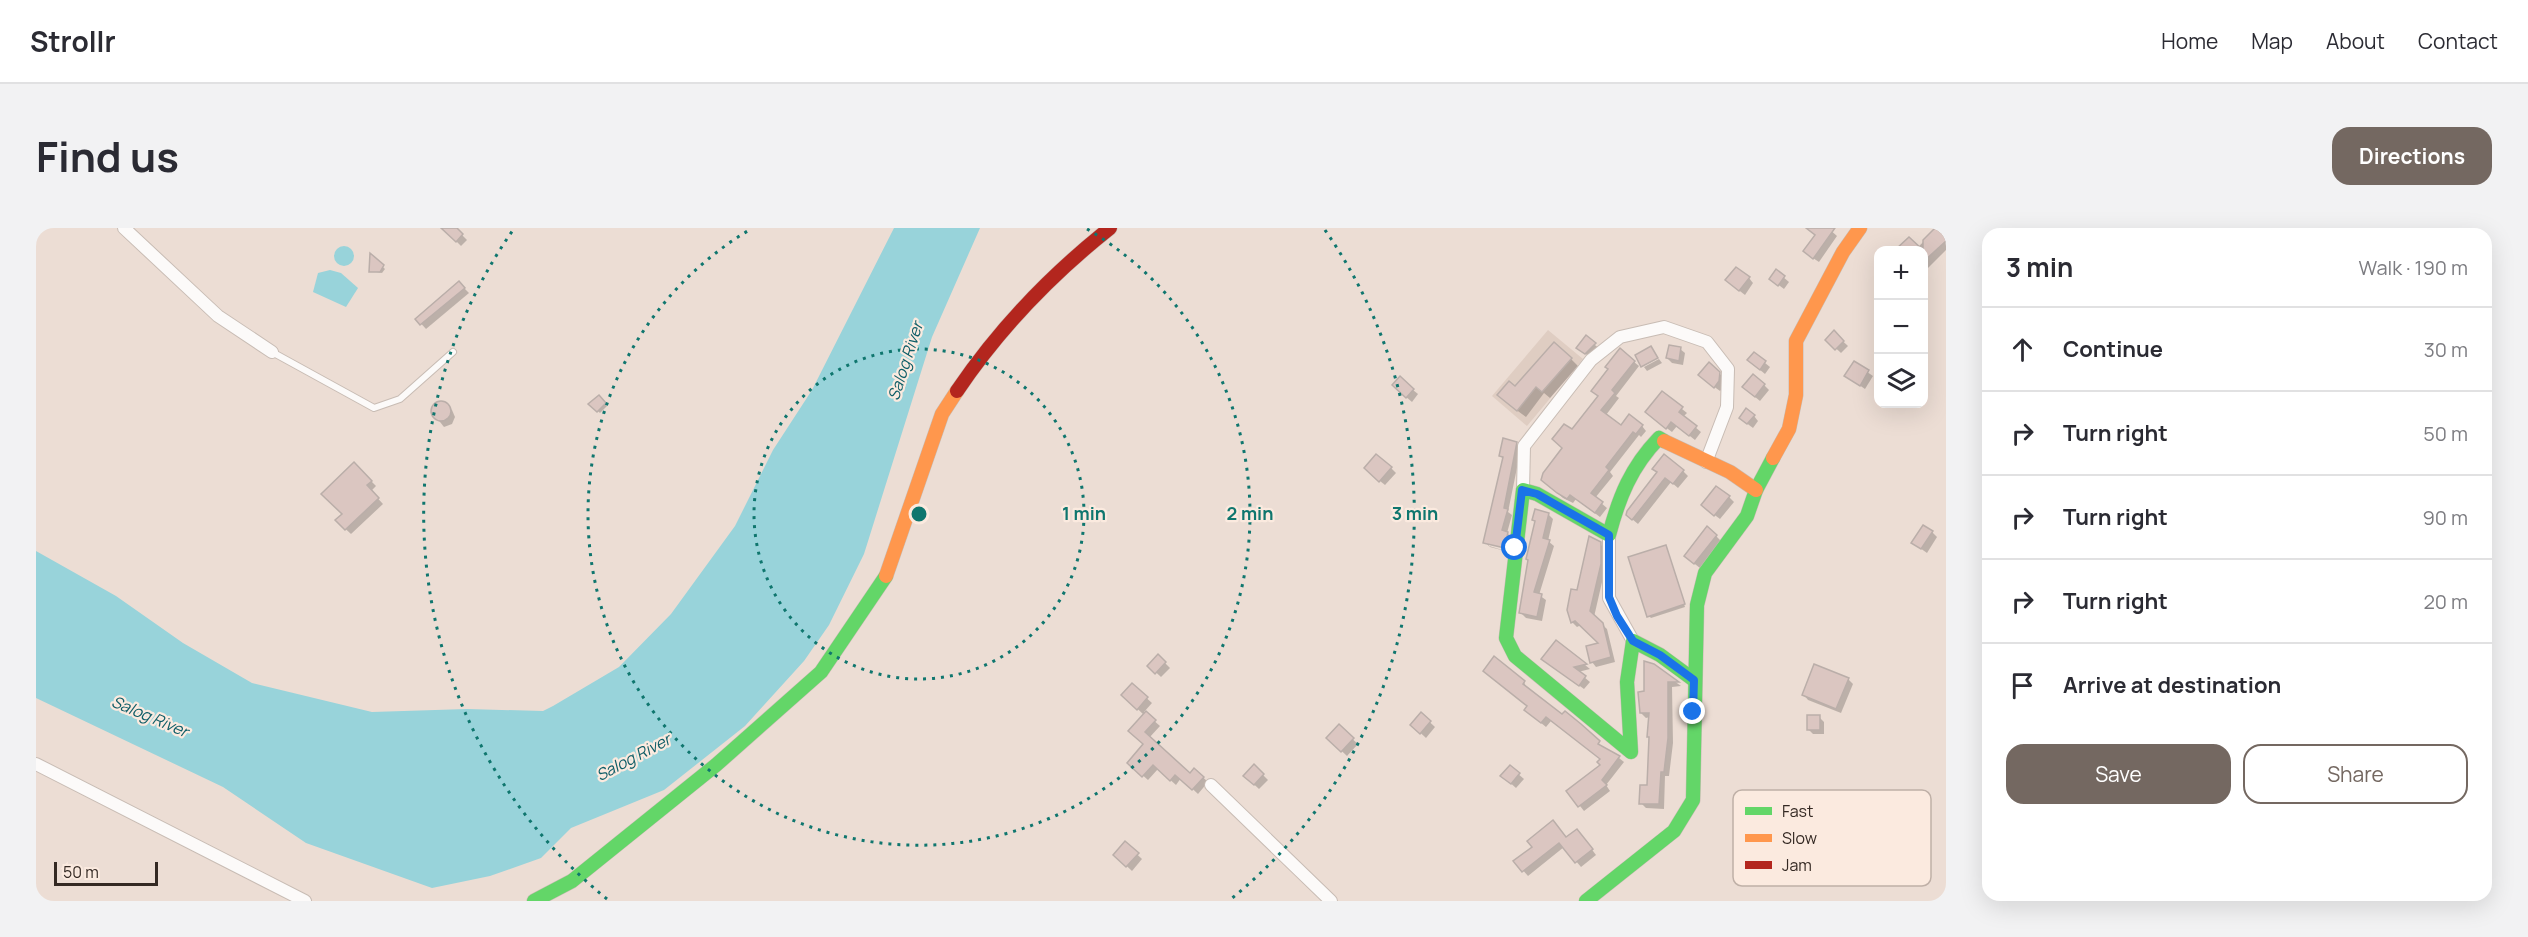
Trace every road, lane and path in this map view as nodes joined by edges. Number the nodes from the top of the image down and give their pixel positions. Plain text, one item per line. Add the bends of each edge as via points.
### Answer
1 (124, 228) edge
2 (1110, 228) edge
3 (1860, 228) edge
4 (272, 352) joint
5 (453, 352) dead end
6 (1706, 462) junction
7 (1522, 490) junction
8 (1756, 490) junction
9 (1609, 535) junction
10 (1633, 641) junction
11 (1694, 680) junction
12 (36, 764) edge
13 (1210, 785) dead end
14 (305, 901) edge
15 (534, 901) edge
16 (1331, 901) edge
17 (1586, 901) edge

1 - 4 street via 218,316
2 - 15 street via 1076,255 987,347 942,414 886,577 821,672 716,765 572,881
3 - 8 street via 1796,341 1796,395 1789,429
4 - 5 lane via 374,408 400,399
6 - 7 street via 1727,407 1728,369 1707,342 1664,327 1620,337 1591,360 1524,446
6 - 8 street via 1730,472
6 - 9 street via 1659,438 1636,460 1622,489
7 - 9 street via 1537,494
7 - 10 street via 1506,638 1515,656 1631,752 1627,682
8 - 11 street via 1747,516 1705,573 1697,605
9 - 10 street via 1609,597
10 - 11 street
11 - 17 street via 1693,800 1674,831
12 - 14 street
13 - 16 street

